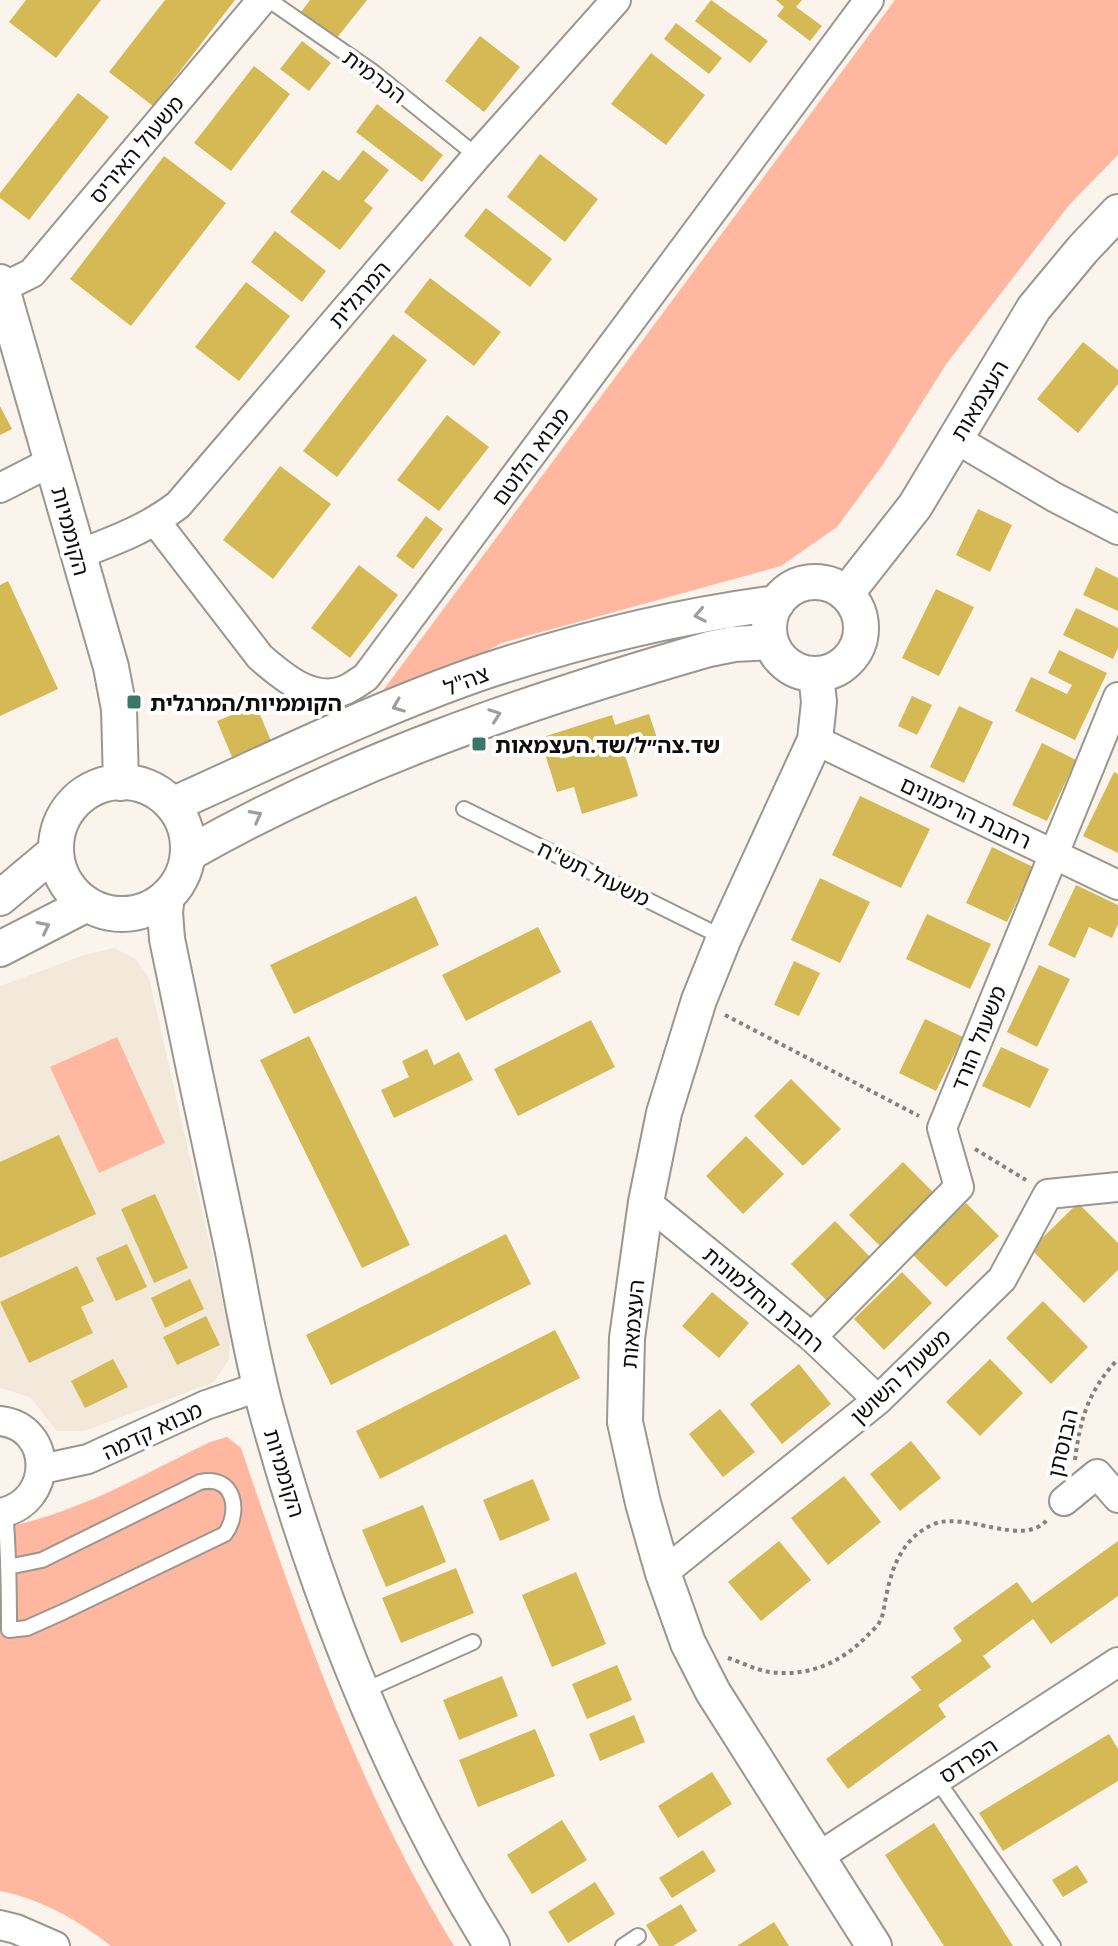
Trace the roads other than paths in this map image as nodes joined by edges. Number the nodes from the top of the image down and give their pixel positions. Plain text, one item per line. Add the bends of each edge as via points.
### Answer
1 (262, 0) edge
2 (269, 0) edge
3 (616, 0) edge
4 (869, 0) edge
5 (477, 156) junction
6 (1118, 212) edge
7 (1, 285) edge
8 (956, 439) junction
9 (53, 461) junction
10 (0, 488) edge
11 (156, 522) junction
12 (1118, 530) edge
13 (77, 555) junction
14 (846, 594) junction
15 (777, 603) junction
16 (771, 642) junction
17 (816, 674) junction
18 (1118, 697) edge
19 (815, 740) junction
20 (121, 783) junction
21 (172, 805) junction
22 (464, 809) dead end
23 (56, 851) junction
24 (188, 854) junction
25 (1053, 854) junction
26 (1118, 885) edge
27 (167, 896) junction
28 (0, 898) edge
29 (102, 909) junction
30 (724, 938) junction
31 (0, 949) edge
32 (173, 967) junction
33 (1118, 1187) edge
34 (646, 1202) junction
35 (812, 1337) junction
36 (261, 1386) junction
37 (878, 1400) junction
38 (0, 1421) edge
39 (42, 1469) junction
40 (1118, 1498) edge
41 (1064, 1501) road end
42 (2, 1512) edge
43 (8, 1567) junction
44 (663, 1573) junction
45 (473, 1642) dead end
46 (1118, 1662) edge
47 (361, 1692) junction
48 (937, 1780) junction
49 (818, 1857) junction
50 (0, 1925) edge
51 (638, 1936) dead end
52 (55, 1946) edge
53 (492, 1946) edge
54 (623, 1946) edge
55 (874, 1946) edge
56 (1053, 1946) edge

1 - 7 street, משעול האיריס via 32,273
2 - 5 lane, הכרמית via 373,72
3 - 5 street, המרגלית
4 - 11 street, מבוא הלוטם via 366,677 323,695 282,676 260,657
5 - 11 street, המרגלית via 178,505
6 - 8 street, העצמאות via 1034,308
7 - 9 street, הקוממיות
8 - 12 street
8 - 14 street, העצמאות via 915,506
9 - 10 street
9 - 13 street, הקוממיות
11 - 13 street, המרגלית
13 - 20 street, הקוממיות via 111,667 119,709
14 - 15 street via 835,586 809,582
14 - 17 street via 859,614 856,650 840,667
15 - 16 street via 771,615
15 -> 21 street, צה"ל via 669,621 485,672
16 - 17 street via 784,662
24 -> 16 street, צה"ל via 279,804 501,713 709,649
17 - 19 street, העצמאות
18 - 25 street, משעול הורד
19 - 25 street, רחבת הרימונים
19 - 30 street, העצמאות
20 - 21 street via 149,788
20 - 23 street via 95,788 74,803 60,826
21 - 24 street via 187,837
22 - 30 lane, משעול תש"ח
23 - 28 street
23 - 29 street via 65,882
24 - 27 street
25 - 26 street, רחבת הרימונים
25 - 35 street, משעול הורד via 942,1128 959,1187
27 - 29 street via 144,909
27 - 32 street, הקוממיות
31 -> 29 street
29 - 32 street, הקוממיות via 146,928
30 - 34 street, העצמאות via 664,1113
32 - 36 street, הקוממיות
33 - 37 street, משעול השושן via 1048,1194 1002,1279
34 - 35 street, רחבת החלמונית
34 - 44 street, העצמאות via 627,1338 625,1422
35 - 37 street, רחבת החלמונית
36 - 39 street, מבוא קדמה via 88,1459
36 - 47 street, הקוממיות via 297,1512
37 - 44 street, משעול השושן
38 - 39 street via 21,1428 32,1439
39 - 42 street via 39,1483 23,1504
40 - 41 street via 1097,1474
42 - 43 lane
43 - 43 lane via 9,1630 27,1628 225,1534 233,1522 230,1492 211,1479 200,1482 42,1560
44 - 49 street, העצמאות via 688,1643 713,1692
45 - 47 lane
46 - 48 street, הפרדס
47 - 53 street, הקוממיות
48 - 49 street, הפרדס
48 - 56 lane
49 - 55 street, העצמאות
50 - 52 street
51 - 54 lane

